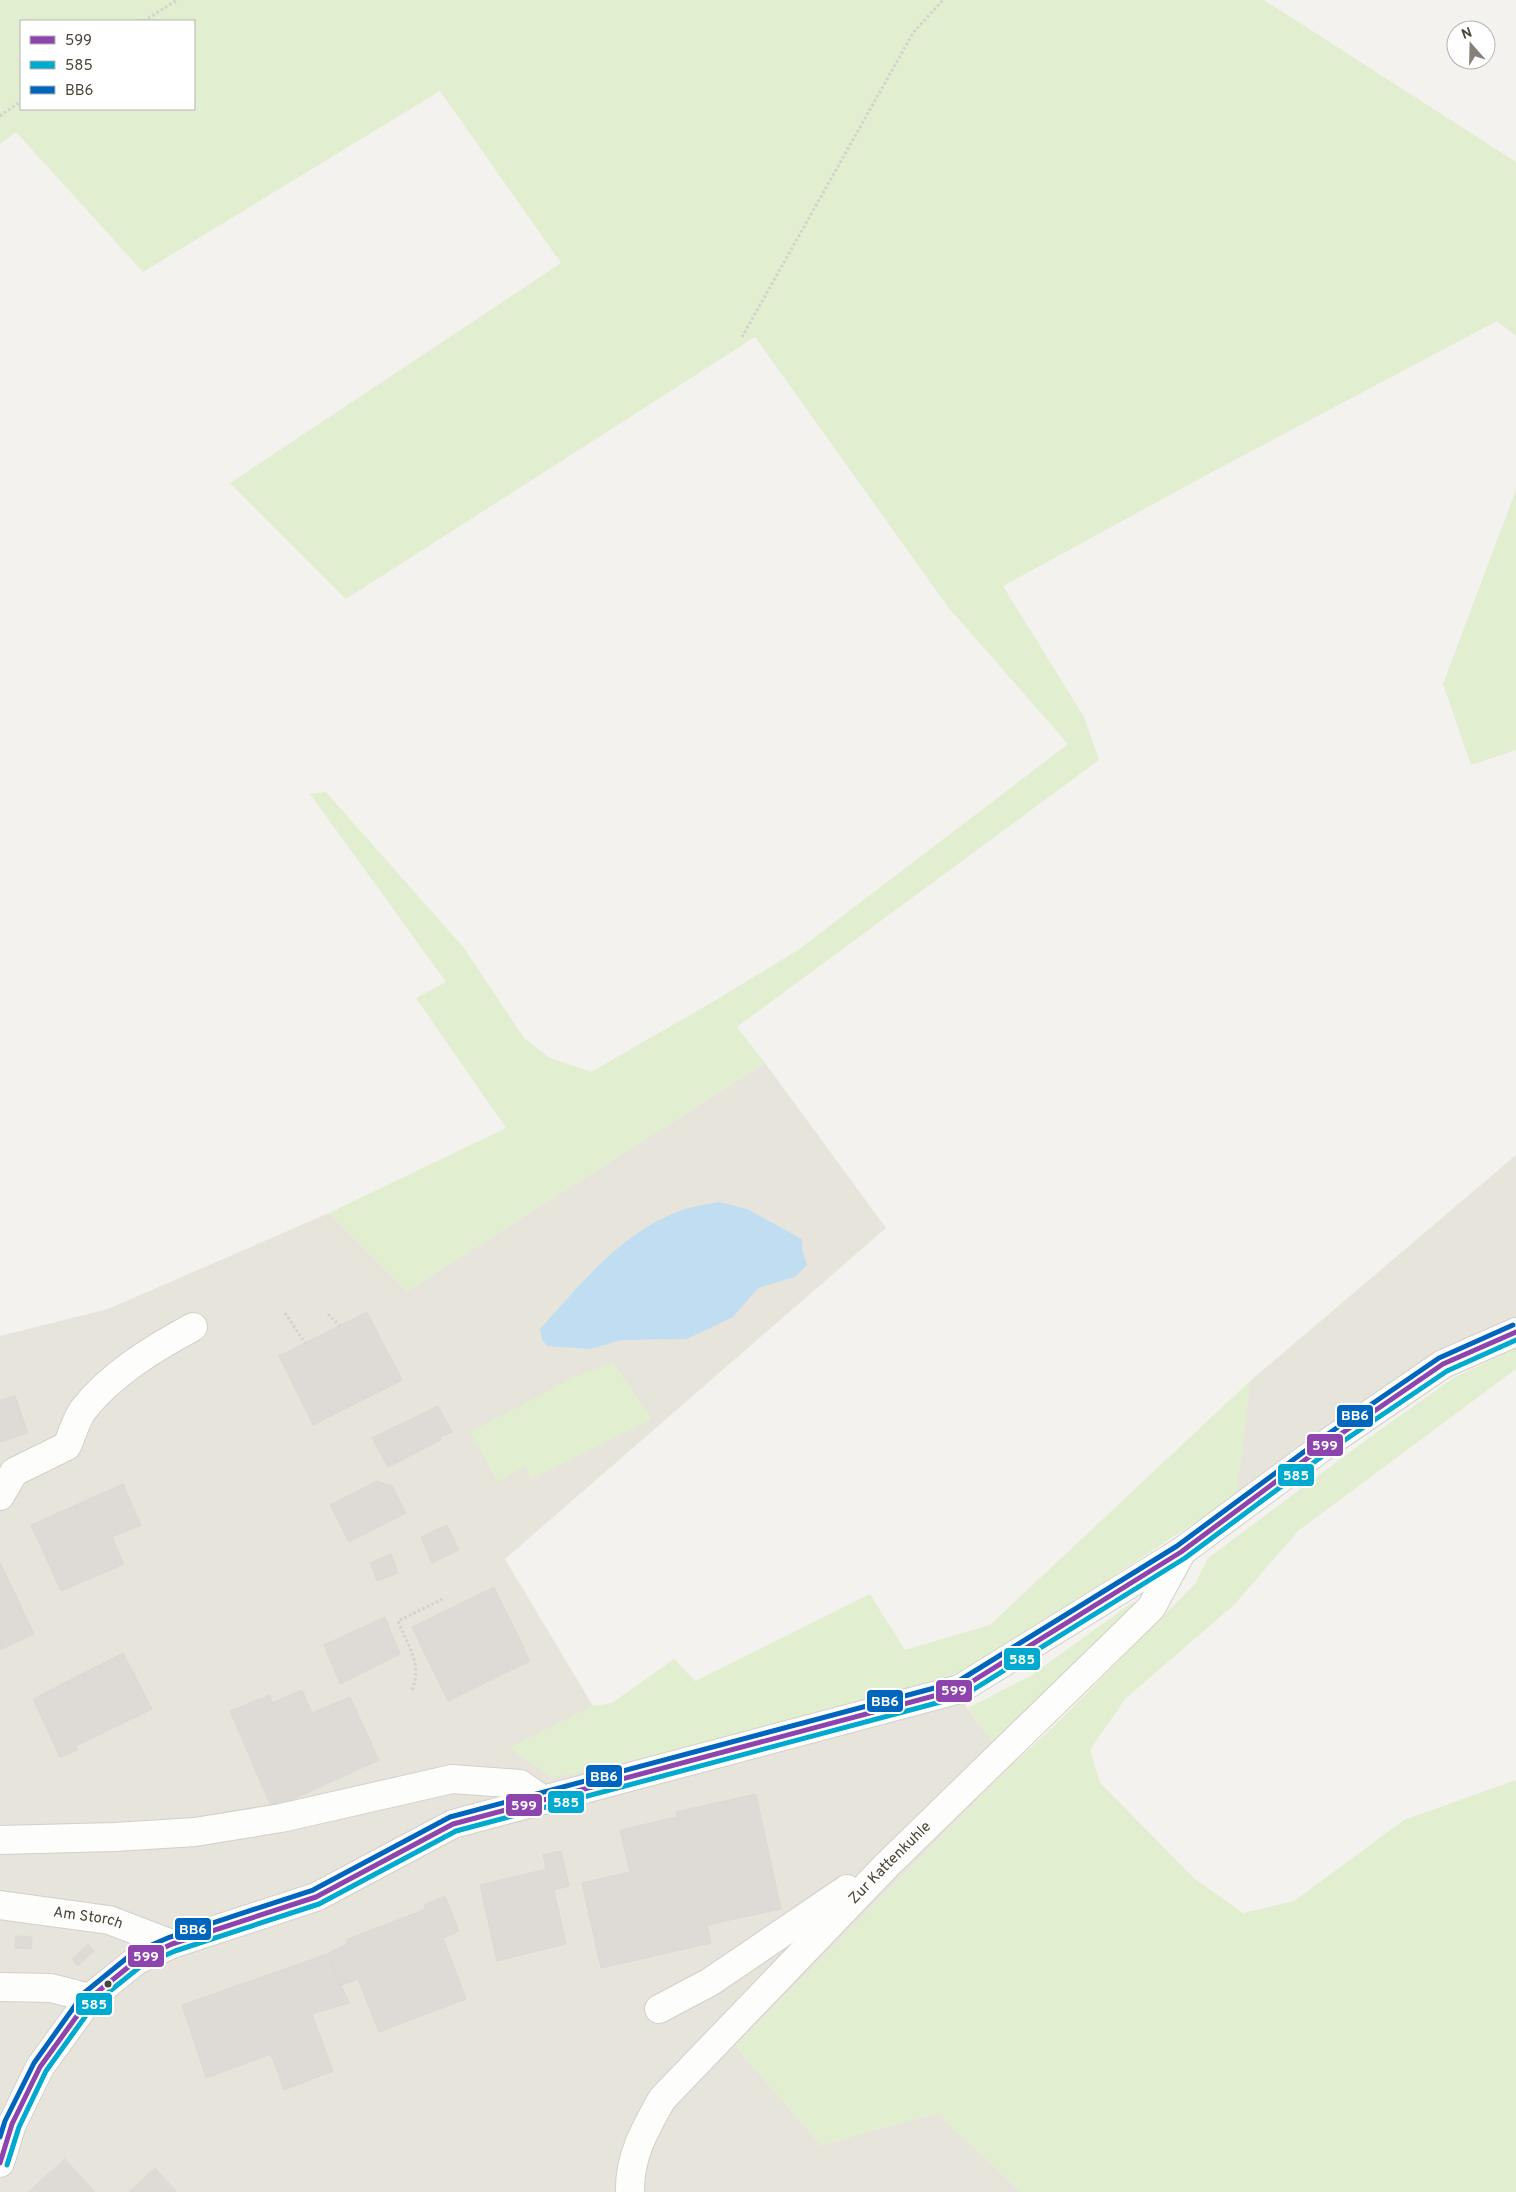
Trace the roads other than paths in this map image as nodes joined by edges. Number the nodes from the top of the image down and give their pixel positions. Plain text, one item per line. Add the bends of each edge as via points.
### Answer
1 (194, 1326) dead end
2 (1516, 1332) edge
3 (0, 1496) edge
4 (1181, 1552) junction
5 (543, 1800) junction
6 (0, 1840) edge
7 (887, 1864) junction
8 (0, 1905) edge
9 (172, 1944) junction
10 (0, 1987) edge
11 (90, 1998) junction
12 (659, 2009) dead end
13 (0, 2164) edge
14 (630, 2192) edge

1 - 3 street via 158,1346 113,1379 83,1411 67,1446 14,1472
2 - 4 street via 1443,1364 1332,1440
4 - 5 street via 960,1689
4 - 7 street, Zur Kattenkuhle via 1151,1608
5 - 6 street via 520,1784 452,1778 282,1818 195,1832
5 - 9 street via 453,1824 316,1897
7 - 12 street via 710,1982
7 - 14 street, Zur Kattenkuhle via 662,2099 639,2140 629,2174
8 - 9 street, Am Storch via 109,1920
9 - 11 street via 137,1960
10 - 11 street via 51,1988
11 - 13 street via 40,2067 12,2124

